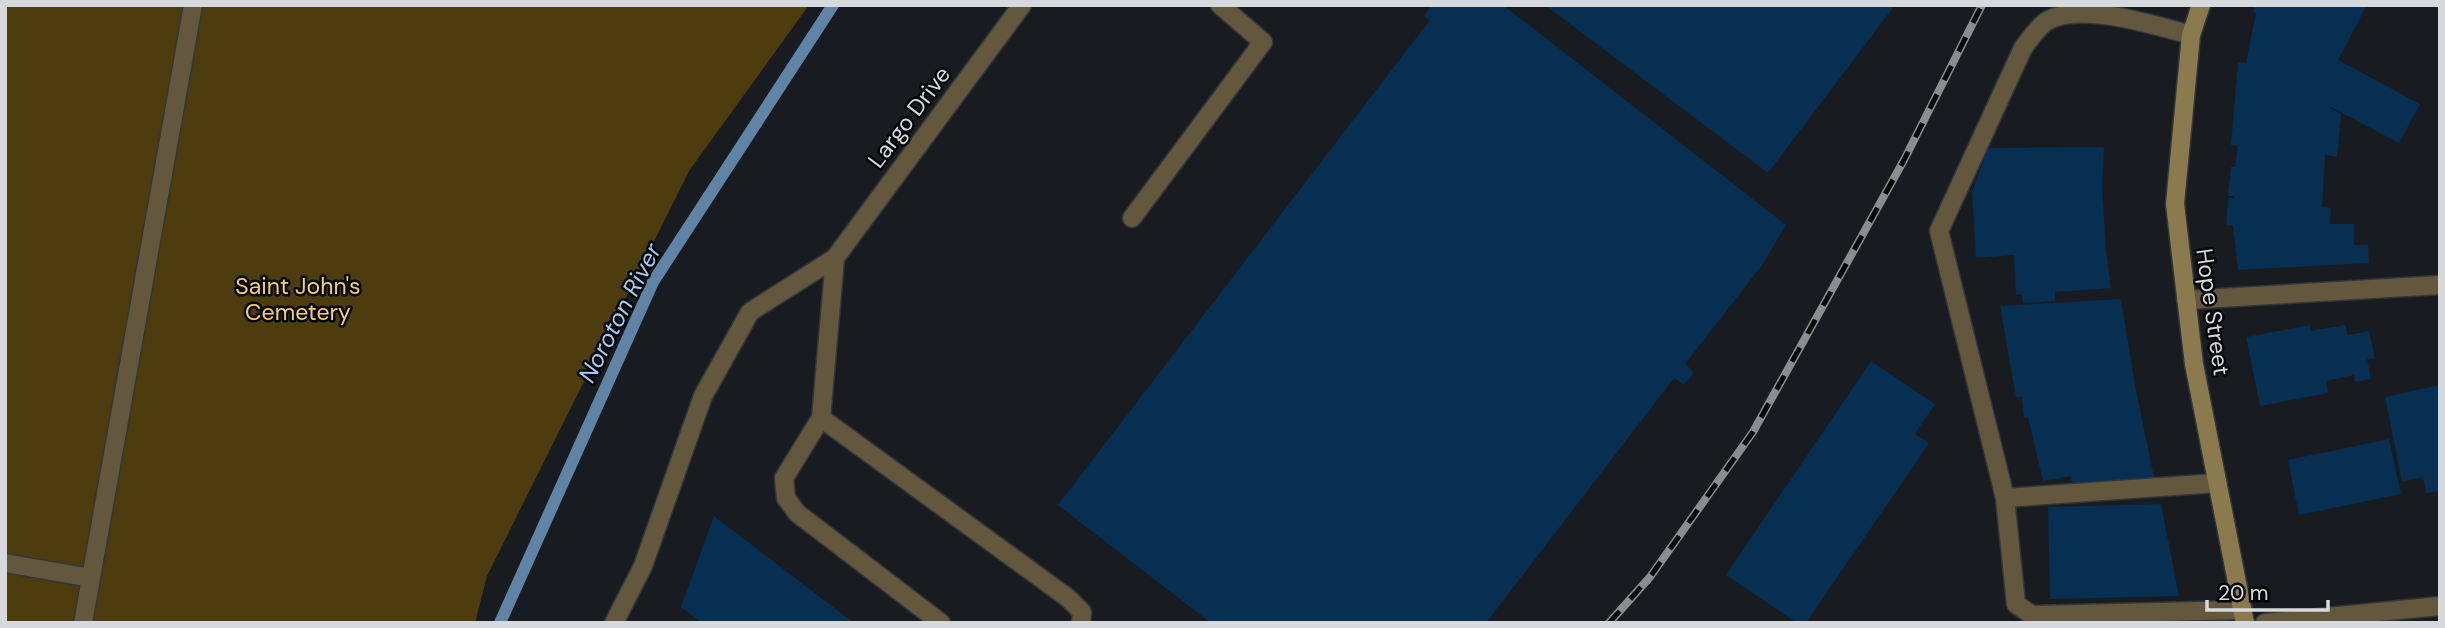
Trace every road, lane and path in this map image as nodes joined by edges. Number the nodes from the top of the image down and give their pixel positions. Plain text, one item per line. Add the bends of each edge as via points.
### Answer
1 (193, 5) edge
2 (1023, 5) edge
3 (1220, 5) edge
4 (2201, 5) edge
5 (2191, 35) junction
6 (1132, 218) dead end
7 (835, 258) junction
8 (2440, 285) edge
9 (2186, 299) junction
10 (821, 418) junction
11 (2217, 483) junction
12 (2005, 498) junction
13 (5, 563) edge
14 (91, 579) junction
15 (2440, 606) edge
16 (2244, 617) edge
17 (83, 623) edge
18 (614, 623) edge
19 (941, 623) edge
20 (1081, 623) edge
21 (2265, 623) edge

1 - 14 street
2 - 7 street, Largo Drive
3 - 6 street via 1263,42
4 - 5 main road, Hope Street
5 - 9 main road, Hope Street via 2175,204
5 - 12 street via 2111,14 2065,12 2044,23 2023,48 1939,231
7 - 10 street
7 - 18 street via 750,312 703,397 643,566
8 - 9 street
9 - 11 main road, Hope Street
10 - 19 street via 784,478 786,498 797,513
10 - 20 street via 1069,598 1082,612
11 - 12 street
11 - 16 main road, Hope Street
12 - 16 street via 2016,604 2032,615
13 - 14 street
14 - 17 street
15 - 21 street

